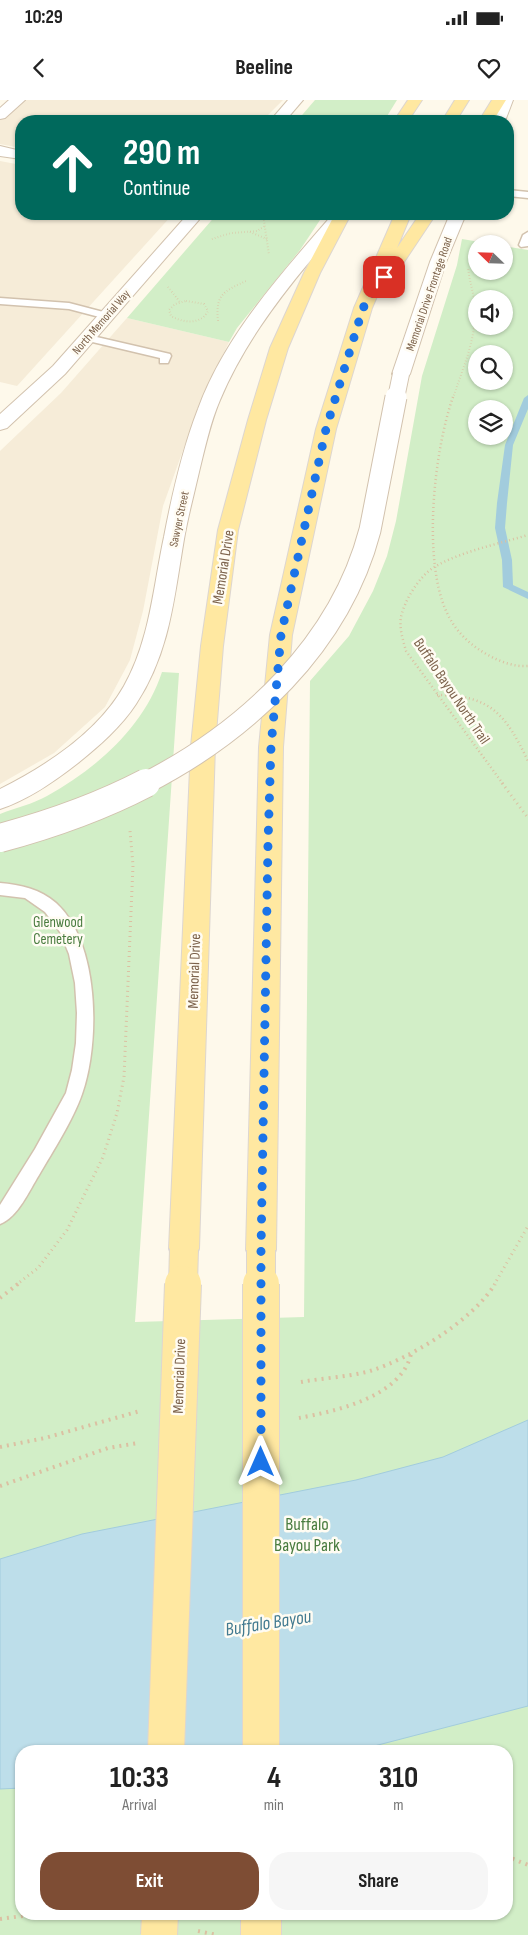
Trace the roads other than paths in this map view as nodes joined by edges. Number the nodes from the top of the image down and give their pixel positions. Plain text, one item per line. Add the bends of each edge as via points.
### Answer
1 (18, 100) edge
2 (296, 100) edge
3 (415, 100) edge
4 (462, 100) edge
5 (499, 100) edge
6 (506, 100) edge
7 (0, 115) edge
8 (282, 115) edge
9 (405, 115) edge
10 (453, 115) edge
11 (490, 115) edge
12 (500, 115) edge
13 (0, 151) edge
14 (15, 154) edge
15 (514, 193) edge
16 (528, 195) edge
17 (191, 220) edge
18 (337, 220) edge
19 (339, 220) edge
20 (400, 220) edge
21 (424, 220) edge
22 (456, 220) edge
23 (528, 235) edge
24 (524, 245) dead end
25 (0, 301) edge
26 (363, 308) junction
27 (107, 316) junction
28 (88, 338) junction
29 (164, 361) dead end
30 (0, 398) edge
31 (22, 404) junction
32 (0, 424) edge
33 (0, 800) edge
34 (0, 838) edge
35 (0, 889) edge
36 (0, 1216) edge
37 (166, 1745) edge
38 (261, 1745) edge
39 (160, 1920) edge
40 (261, 1920) edge
41 (159, 1935) edge
42 (261, 1935) edge

1 - 7 street
2 - 8 street
3 - 9 main road
4 - 10 main road
5 - 11 main road
6 - 12 street
13 - 14 street
15 - 16 lane
17 - 27 street, North Memorial Way
18 - 33 street, Sawyer Street via 269,299 238,345 210,400 174,536 160,619 132,692 120,709 80,748
19 - 37 main road, Memorial Drive, bridge via 279,348 257,420 228,530 212,646 203,746
20 - 26 main road
21 - 26 main road
22 - 34 street, Memorial Drive Frontage Road, bridge via 401,374 364,552 350,586 309,653 278,688 233,728 184,763 99,807
23 - 24 lane
25 - 27 lane via 69,306
26 - 38 main road, bridge via 326,429 281,635 271,747 261,1250
27 - 28 street, North Memorial Way
28 - 29 lane via 166,356
28 - 31 street, North Memorial Way
30 - 31 street
31 - 32 street, North Memorial Way
35 - 36 lane via 30,894 54,910 74,943 84,981 84,1048 74,1093 50,1141
39 - 41 main road, bridge
40 - 42 main road

